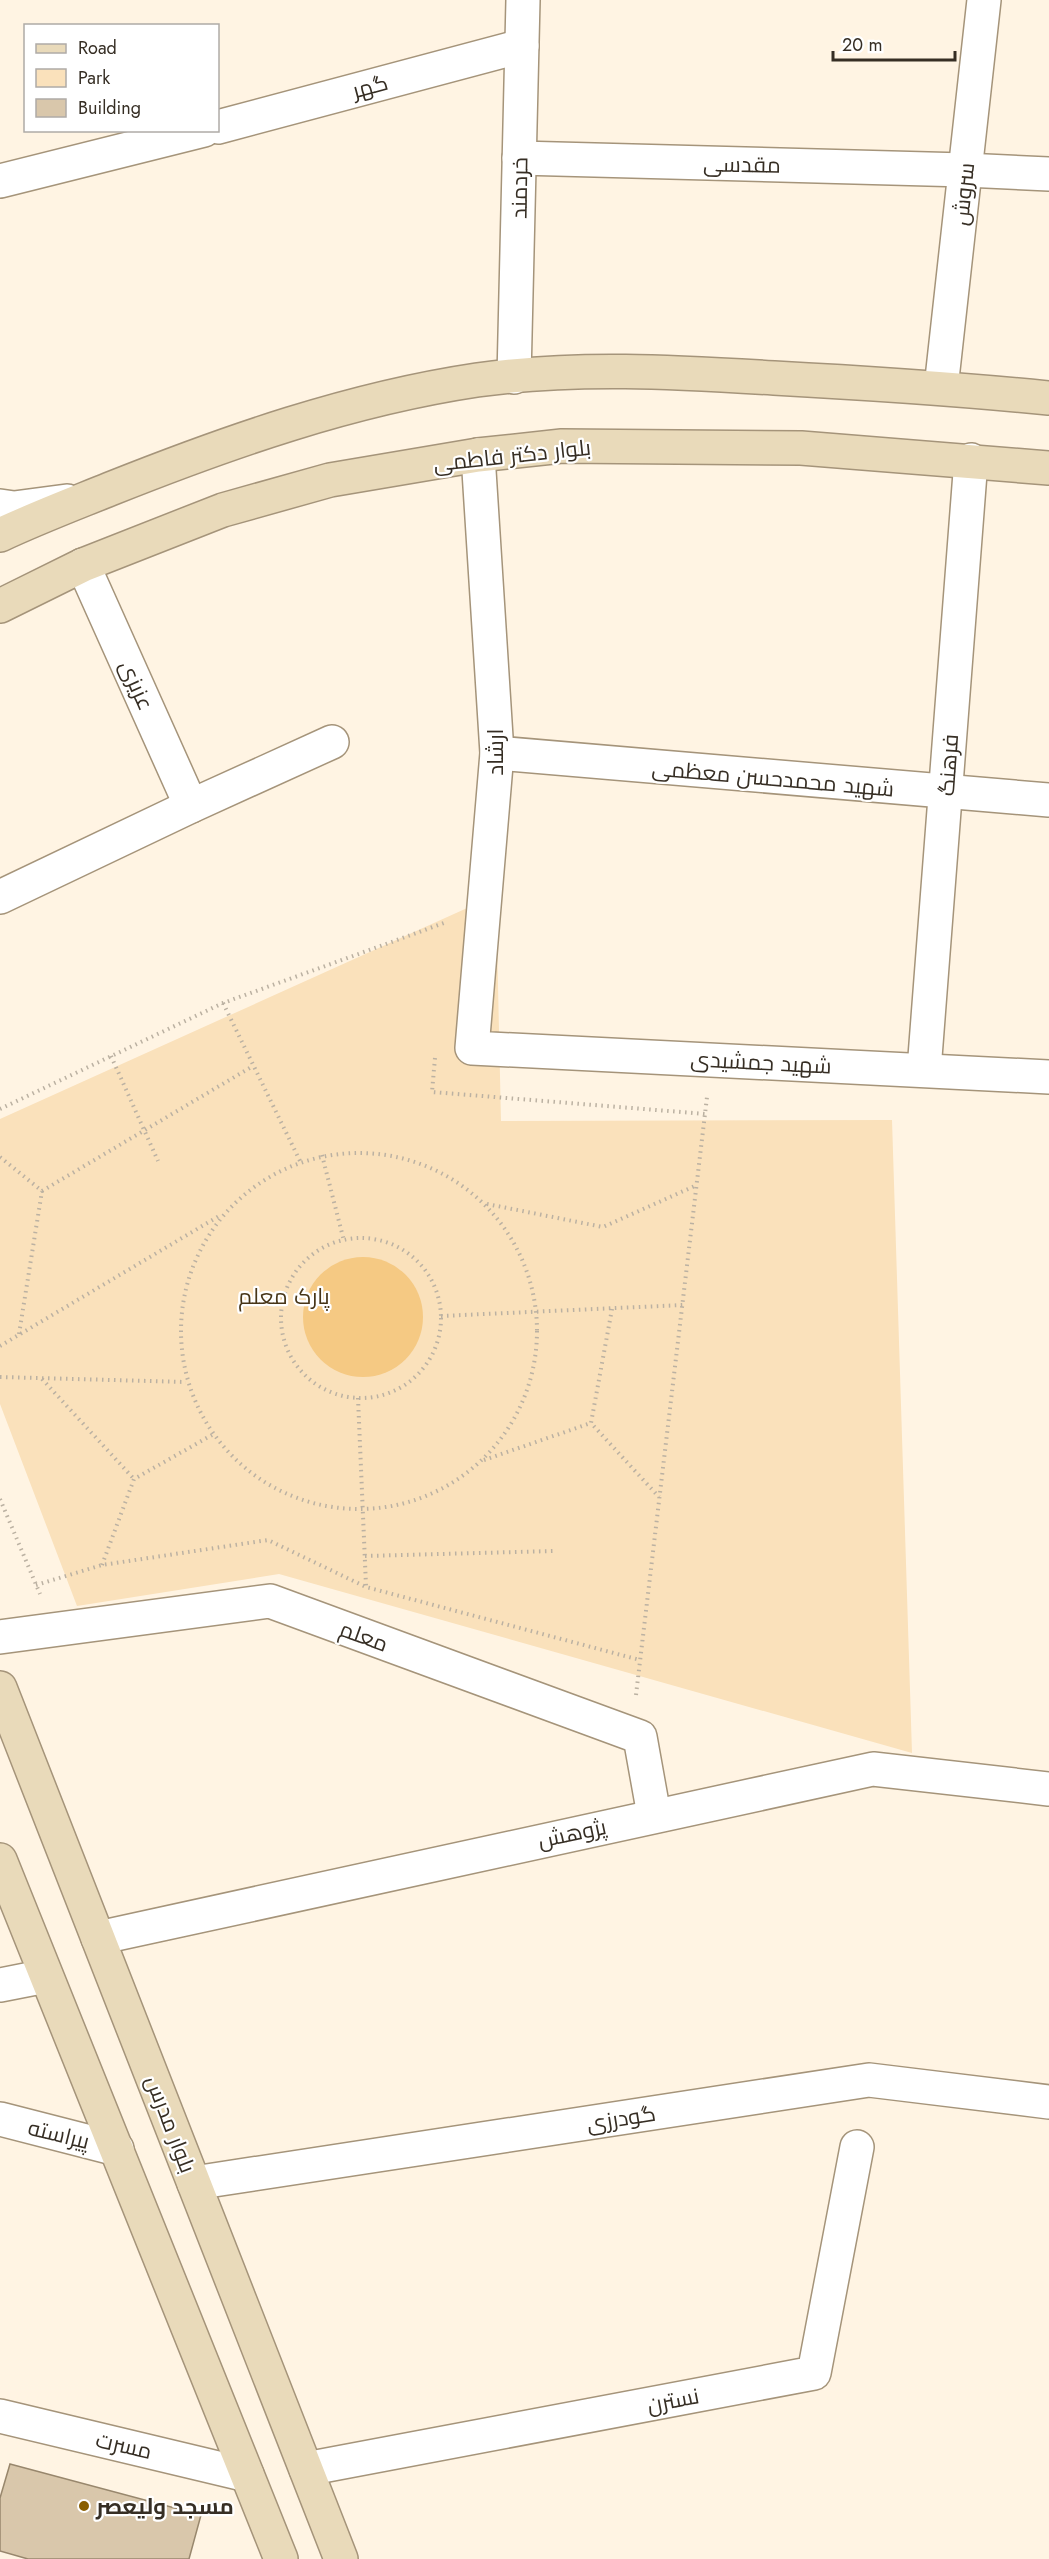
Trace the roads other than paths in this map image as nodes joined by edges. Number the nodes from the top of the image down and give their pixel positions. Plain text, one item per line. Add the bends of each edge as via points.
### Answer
1 (523, 0) edge
2 (984, 0) edge
3 (522, 46) junction
4 (219, 127) edge
5 (196, 132) edge
6 (519, 158) junction
7 (965, 170) junction
8 (1049, 174) edge
9 (0, 181) edge
10 (514, 376) junction
11 (941, 388) junction
12 (1049, 398) edge
13 (478, 455) junction
14 (971, 460) junction
15 (1049, 468) edge
16 (90, 498) junction
17 (0, 506) edge
18 (0, 535) edge
19 (83, 565) junction
20 (0, 606) edge
21 (332, 742) dead end
22 (497, 753) junction
23 (946, 793) junction
24 (1049, 800) edge
25 (191, 806) junction
26 (0, 897) edge
27 (472, 1048) joint
28 (924, 1070) junction
29 (1049, 1077) edge
30 (0, 1637) edge
31 (0, 1688) edge
32 (1049, 1789) edge
33 (654, 1815) junction
34 (0, 1860) edge
35 (98, 1938) junction
36 (46, 1976) junction
37 (0, 1984) edge
38 (1049, 2102) edge
39 (0, 2119) edge
40 (857, 2146) dead end
41 (117, 2149) junction
42 (194, 2183) junction
43 (0, 2416) edge
44 (306, 2469) junction
45 (247, 2475) junction
46 (281, 2559) edge
47 (341, 2559) edge

1 - 3 street, خردمند
2 - 7 street, سروش
3 - 4 street, گهر
3 - 6 street, خردمند
5 - 9 street
6 - 7 street, مقدسی
6 - 10 street, خردمند
7 - 8 street, مقدسی
7 - 11 street, سروش
10 - 11 main road via 618,370
10 - 16 main road via 384,398 285,425 190,457
11 - 12 main road
13 - 14 main road, بلوار دکتر فاطمی via 562,446 801,448
13 - 19 main road, بلوار دکتر فاطمی via 330,480 223,510
13 - 22 street, ارشاد
14 - 15 main road, بلوار دکتر فاطمی
14 - 23 street, فرهنگ
16 - 17 street via 14,508
16 - 18 main road
19 - 20 main road, بلوار دکتر فاطمی
19 - 25 street, عزیزی
21 - 25 street
22 - 23 street, شهید محمدحسن معظمی
22 - 27 street, ارشاد
23 - 24 street, شهید محمدحسن معظمی
23 - 28 street, فرهنگ
25 - 26 street
27 - 28 street, شهید جمشیدی
28 - 29 street, شهید جمشیدی
30 - 33 street, معلم via 270,1601 640,1737
31 - 35 main road, بلوار مدرس
32 - 33 street, پژوهش via 873,1769
33 - 35 street, پژوهش
34 - 36 main road
35 - 42 main road, بلوار مدرس
36 - 37 street
36 - 41 main road
38 - 42 street, گودرزی via 868,2080
39 - 41 street, پیراسته
40 - 44 street, نسترن via 814,2373
41 - 45 main road
42 - 44 main road, بلوار مدرس
43 - 45 street, مسرت
44 - 47 main road, بلوار مدرس
45 - 46 main road

